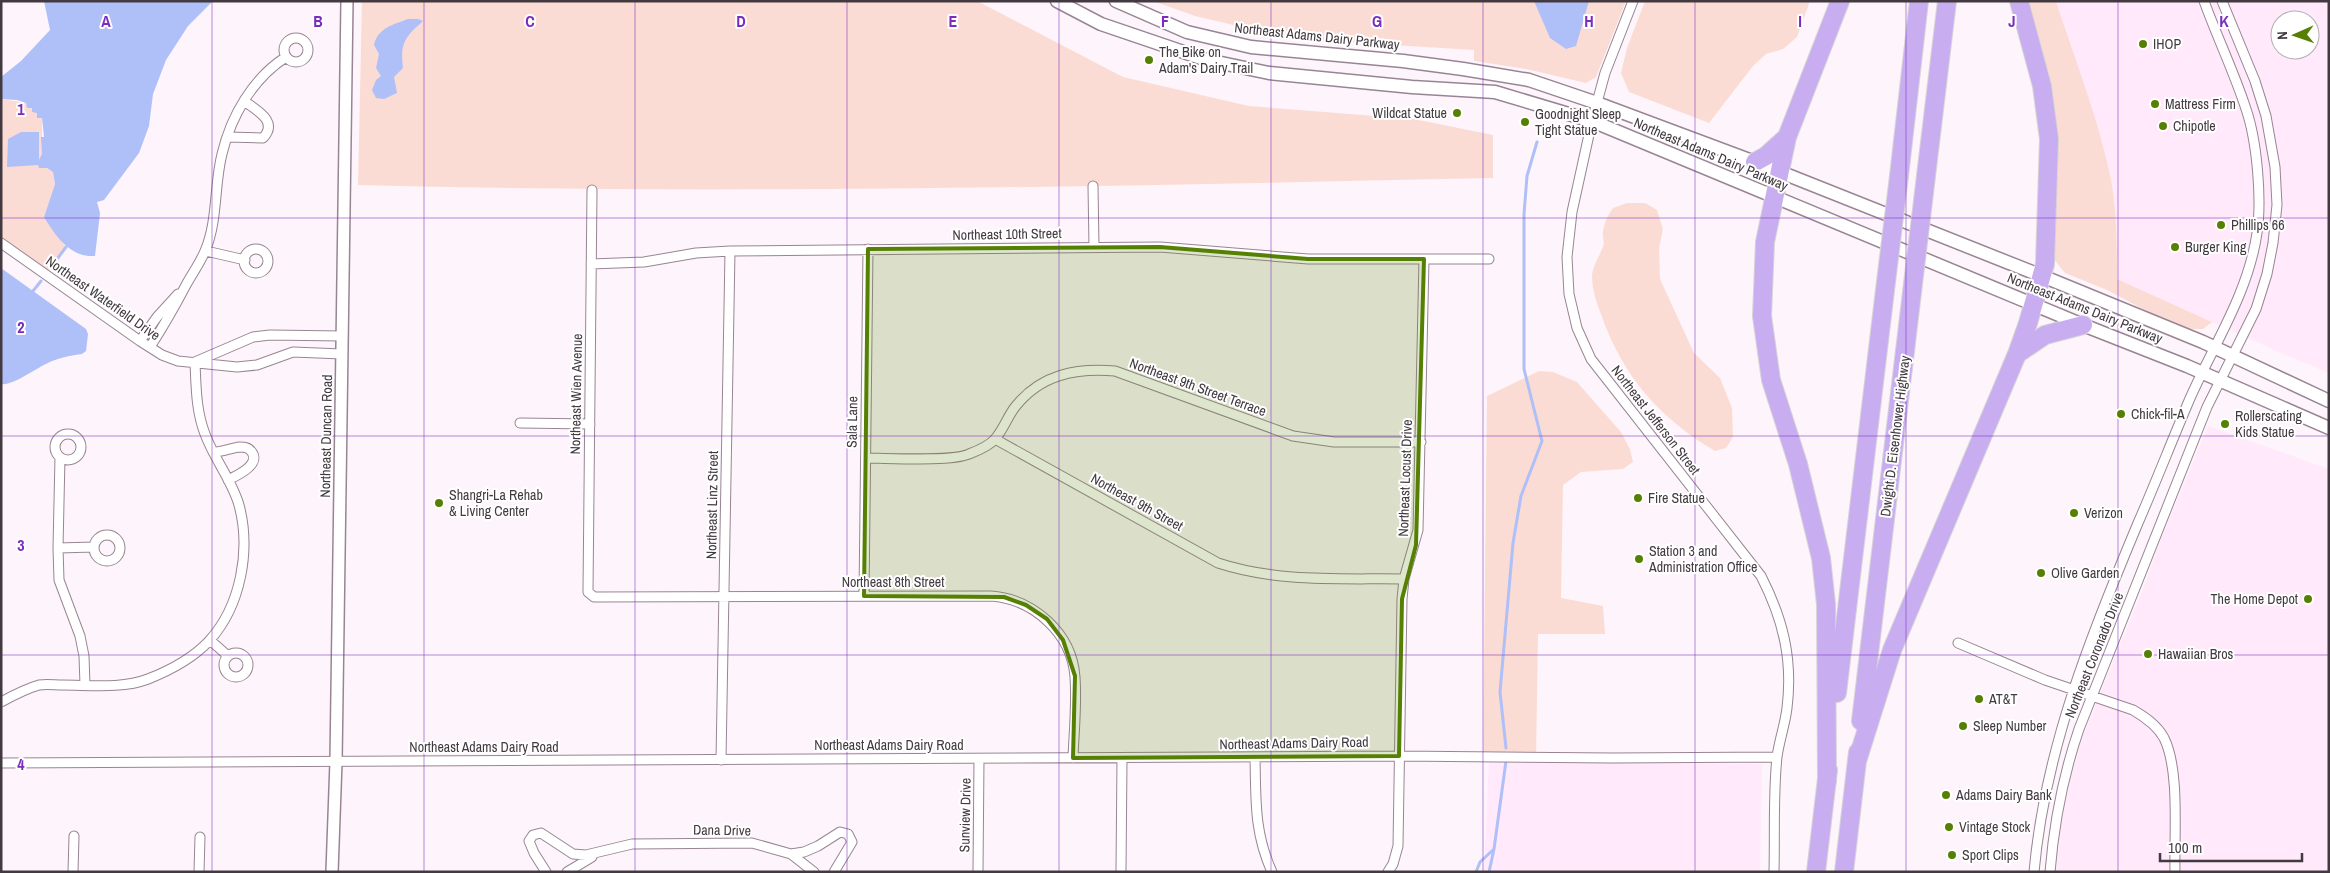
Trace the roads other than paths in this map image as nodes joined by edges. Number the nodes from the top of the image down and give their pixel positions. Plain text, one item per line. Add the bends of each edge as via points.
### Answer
1 (347, 1) edge
2 (1057, 1) edge
3 (1116, 1) edge
4 (1633, 1) edge
5 (1840, 1) edge
6 (1919, 1) edge
7 (1948, 1) edge
8 (2019, 1) edge
9 (2204, 1) edge
10 (2222, 1) edge
11 (286, 57) dead end
12 (244, 101) junction
13 (1597, 102) junction
14 (1592, 121) junction
15 (228, 137) junction
16 (1787, 138) junction
17 (1755, 162) junction
18 (1780, 172) junction
19 (1094, 186) dead end
20 (592, 190) dead end
21 (1774, 196) junction
22 (1, 243) edge
23 (1094, 247) junction
24 (868, 249) junction
25 (206, 251) junction
26 (730, 251) junction
27 (1489, 258) dead end
28 (1424, 259) junction
29 (245, 260) dead end
30 (591, 264) junction
31 (2042, 276) junction
32 (186, 285) junction
33 (2034, 303) junction
34 (2083, 325) junction
35 (342, 336) junction
36 (140, 341) junction
37 (150, 347) junction
38 (2216, 348) junction
39 (342, 354) junction
40 (2017, 354) junction
41 (2233, 356) junction
42 (195, 362) junction
43 (2203, 373) junction
44 (2220, 381) junction
45 (2329, 401) edge
46 (520, 423) dead end
47 (590, 424) junction
48 (2329, 428) edge
49 (995, 439) junction
50 (1420, 442) junction
51 (213, 452) junction
52 (60, 457) dead end
53 (866, 458) junction
54 (228, 480) junction
55 (94, 547) dead end
56 (58, 548) junction
57 (1404, 579) junction
58 (585, 593) joint
59 (864, 596) junction
60 (724, 597) junction
61 (210, 640) junction
62 (1958, 643) dead end
63 (228, 656) dead end
64 (85, 685) junction
65 (2074, 689) junction
66 (2092, 696) junction
67 (1, 702) edge
68 (1399, 756) junction
69 (1255, 757) junction
70 (1778, 757) junction
71 (1073, 758) junction
72 (979, 759) junction
73 (1122, 759) junction
74 (721, 760) junction
75 (1857, 761) junction
76 (336, 762) junction
77 (1, 763) edge
78 (1826, 782) junction
79 (74, 836) dead end
80 (200, 837) dead end
81 (601, 852) junction
82 (791, 854) junction
83 (74, 872) edge
84 (199, 872) edge
85 (332, 872) edge
86 (546, 872) edge
87 (567, 872) edge
88 (814, 872) edge
89 (834, 872) edge
90 (978, 872) edge
91 (1121, 872) edge
92 (1272, 872) edge
93 (1388, 872) edge
94 (1774, 872) edge
95 (1816, 872) edge
96 (1844, 872) edge
97 (2034, 872) edge
98 (2050, 872) edge
99 (2175, 872) edge

1 - 35 street, Northeast Duncan Road
2 - 14 main road, Northeast Adams Dairy Parkway via 1101,24 1207,60 1269,72 1495,92
3 - 13 main road, Northeast Adams Dairy Parkway via 1187,32 1251,47 1403,61 1529,80
4 - 13 street, Northeast Jefferson Street via 1605,72
5 - 16 highway
6 - 78 highway, Dwight D. Eisenhower Highway, bridge
7 - 75 highway, Dwight D. Eisenhower Highway, bridge
8 - 31 highway via 2042,86 2049,139
9 - 38 street, Northeast Coronado Drive via 2247,112 2258,192 2257,232 2250,267
10 - 41 street, Northeast Coronado Drive via 2255,81 2266,116 2275,168 2276,205 2267,274 2256,309
11 - 12 street via 275,64
12 - 15 street
12 - 15 street via 267,118 270,126 267,134 263,138
13 - 14 street, Northeast Jefferson Street
13 - 17 main road, Northeast Adams Dairy Parkway
14 - 21 main road, Northeast Adams Dairy Parkway
14 - 70 street, Northeast Jefferson Street via 1572,212 1567,257 1569,294 1577,328 1591,359 1760,576 1775,604 1785,636 1788,672 1787,708
15 - 25 street via 222,154 218,195
16 - 17 highway
16 - 18 highway
17 - 18 main road, Northeast Adams Dairy Parkway
18 - 21 highway
18 - 31 main road, Northeast Adams Dairy Parkway
19 - 23 street
20 - 30 street, Northeast Wien Avenue
21 - 33 main road, Northeast Adams Dairy Parkway
21 - 78 highway via 1765,242 1762,316 1771,380 1798,464 1821,558 1827,630
22 - 36 street, Northeast Waterfield Drive
23 - 24 street, Northeast 10th Street
23 - 28 street, Northeast 10th Street via 1196,249 1308,259
24 - 26 street, Northeast 10th Street
24 - 53 street, Sala Lane
25 - 29 street
25 - 32 street
26 - 30 street, Northeast 10th Street via 644,262
26 - 60 street, Northeast Linz Street
27 - 28 street, Northeast 10th Street
28 - 50 street, Northeast Locust Drive
30 - 47 street, Northeast Wien Avenue
31 - 33 highway
31 - 38 main road, Northeast Adams Dairy Parkway
32 - 36 street via 157,316
32 - 37 street
33 - 34 main road, Northeast Adams Dairy Parkway
33 - 40 highway
34 - 40 highway via 2045,335
34 - 43 main road, Northeast Adams Dairy Parkway
35 - 39 street, Northeast Duncan Road
35 - 42 street via 270,335 253,338
36 - 37 street, Northeast Waterfield Drive
37 - 42 street, Northeast Waterfield Drive via 178,361
38 - 41 main road, Northeast Adams Dairy Parkway
38 - 43 street, Northeast Coronado Drive
39 - 42 street, Northeast Waterfield Drive via 293,352 256,366
39 - 76 street, Northeast Duncan Road
40 - 75 highway via 1892,650
41 - 44 street, Northeast Coronado Drive
41 - 45 main road, Northeast Adams Dairy Parkway
42 - 51 street via 197,398 204,433
43 - 44 main road, Northeast Adams Dairy Parkway
43 - 65 street, Northeast Coronado Drive via 2124,556
44 - 48 main road, Northeast Adams Dairy Parkway
44 - 66 street, Northeast Coronado Drive
46 - 47 street
47 - 58 street, Northeast Wien Avenue
49 - 50 street, Northeast 9th Street Terrace via 1016,406 1042,382 1071,371 1093,370 1115,371 1293,436 1334,442
49 - 53 street via 966,456
49 - 57 street, Northeast 9th Street via 1218,563 1288,578
50 - 57 street, Northeast Locust Drive via 1418,530
51 - 54 street
51 - 54 street via 240,447 252,452 250,467
52 - 56 street
53 - 59 street, Sala Lane
54 - 61 street via 239,505 243,526 242,569 234,597
55 - 56 street
56 - 64 street via 59,580 80,636
57 - 68 street, Northeast Locust Drive
58 - 60 street, Northeast 8th Street via 594,597
59 - 60 street, Northeast 8th Street
59 - 71 street, Northeast 8th Street via 1004,597 1026,605 1047,619 1063,640 1075,676
60 - 74 street, Northeast Linz Street
61 - 63 street
61 - 64 street via 185,661 147,679 121,685
62 - 65 street
64 - 67 street via 41,685
65 - 66 street
65 - 97 street, Northeast Coronado Drive via 2046,787
66 - 98 street, Northeast Coronado Drive via 2070,753 2057,813
66 - 99 street via 2133,710 2145,717 2164,738 2175,803
68 - 69 street, Northeast Adams Dairy Road
68 - 70 street, Northeast Adams Dairy Road
68 - 93 street, Northeast Locust Drive via 1398,846
69 - 73 street, Northeast Adams Dairy Road
69 - 92 street via 1257,827
70 - 94 street, Northeast Jefferson Street
71 - 72 street, Northeast Adams Dairy Road
71 - 73 street, Northeast Adams Dairy Road
72 - 74 street, Northeast Adams Dairy Road
72 - 90 street, Sunview Drive
73 - 91 street
74 - 76 street, Northeast Adams Dairy Road
75 - 96 highway, Dwight D. Eisenhower Highway
76 - 77 street, Northeast Adams Dairy Road
76 - 85 street, Northeast Duncan Road
78 - 95 highway, Dwight D. Eisenhower Highway
79 - 83 street
80 - 84 street
81 - 82 street, Dana Drive via 632,844 736,843 771,847
81 - 86 street, Dana Drive via 573,854 541,833 533,835 529,840
81 - 87 street, Dana Drive
82 - 88 street
82 - 89 street via 804,852 840,832 848,834 852,842

